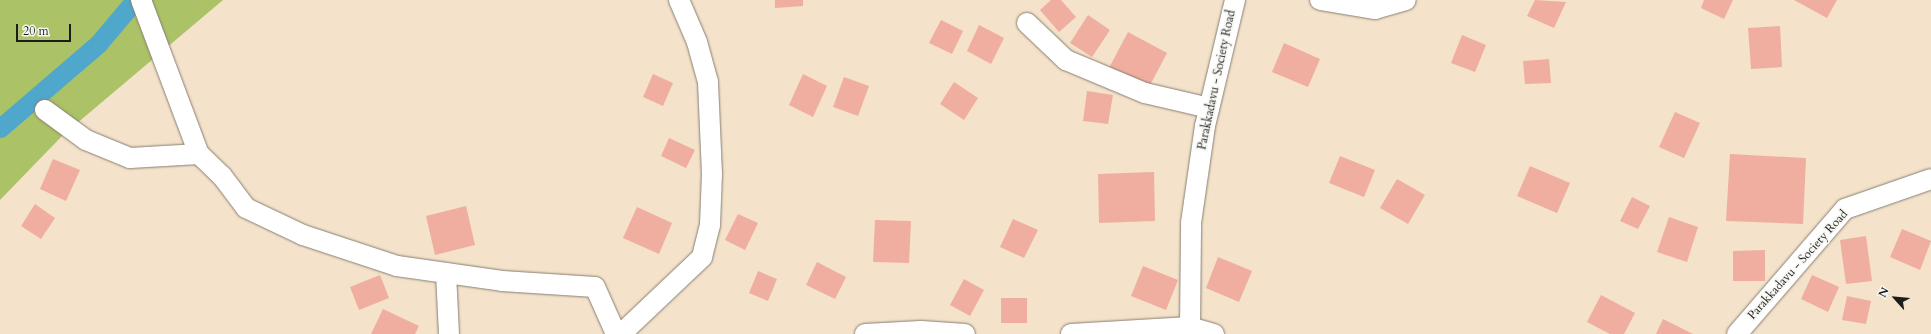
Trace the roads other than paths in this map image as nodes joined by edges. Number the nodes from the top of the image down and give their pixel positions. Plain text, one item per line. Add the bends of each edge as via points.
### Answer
1 (679, 0) edge
2 (1235, 0) edge
3 (1320, 0) edge
4 (1406, 0) edge
5 (141, 1) edge
6 (1028, 23) dead end
7 (1209, 108) junction
8 (45, 110) dead end
9 (199, 154) junction
10 (1931, 179) edge
11 (446, 273) junction
12 (1190, 327) junction
13 (449, 334) edge
14 (616, 334) edge
15 (621, 334) edge
16 (866, 334) edge
17 (965, 334) edge
18 (1071, 334) edge
19 (1214, 334) edge
20 (1737, 334) edge

1 - 15 street via 697,42 708,82 712,174 710,225 702,257
2 - 7 street, Parakkadavu - Society Road
3 - 4 street via 1375,9
5 - 9 street
6 - 7 street via 1066,60 1145,93
7 - 12 street, Parakkadavu - Society Road via 1191,223
8 - 9 street via 86,140 130,158
9 - 11 street via 222,176 246,208 303,235 397,266
10 - 20 street, Parakkadavu - Society Road via 1845,209
11 - 13 street
11 - 14 street via 595,287
12 - 18 street
12 - 19 street
16 - 17 street via 921,331

